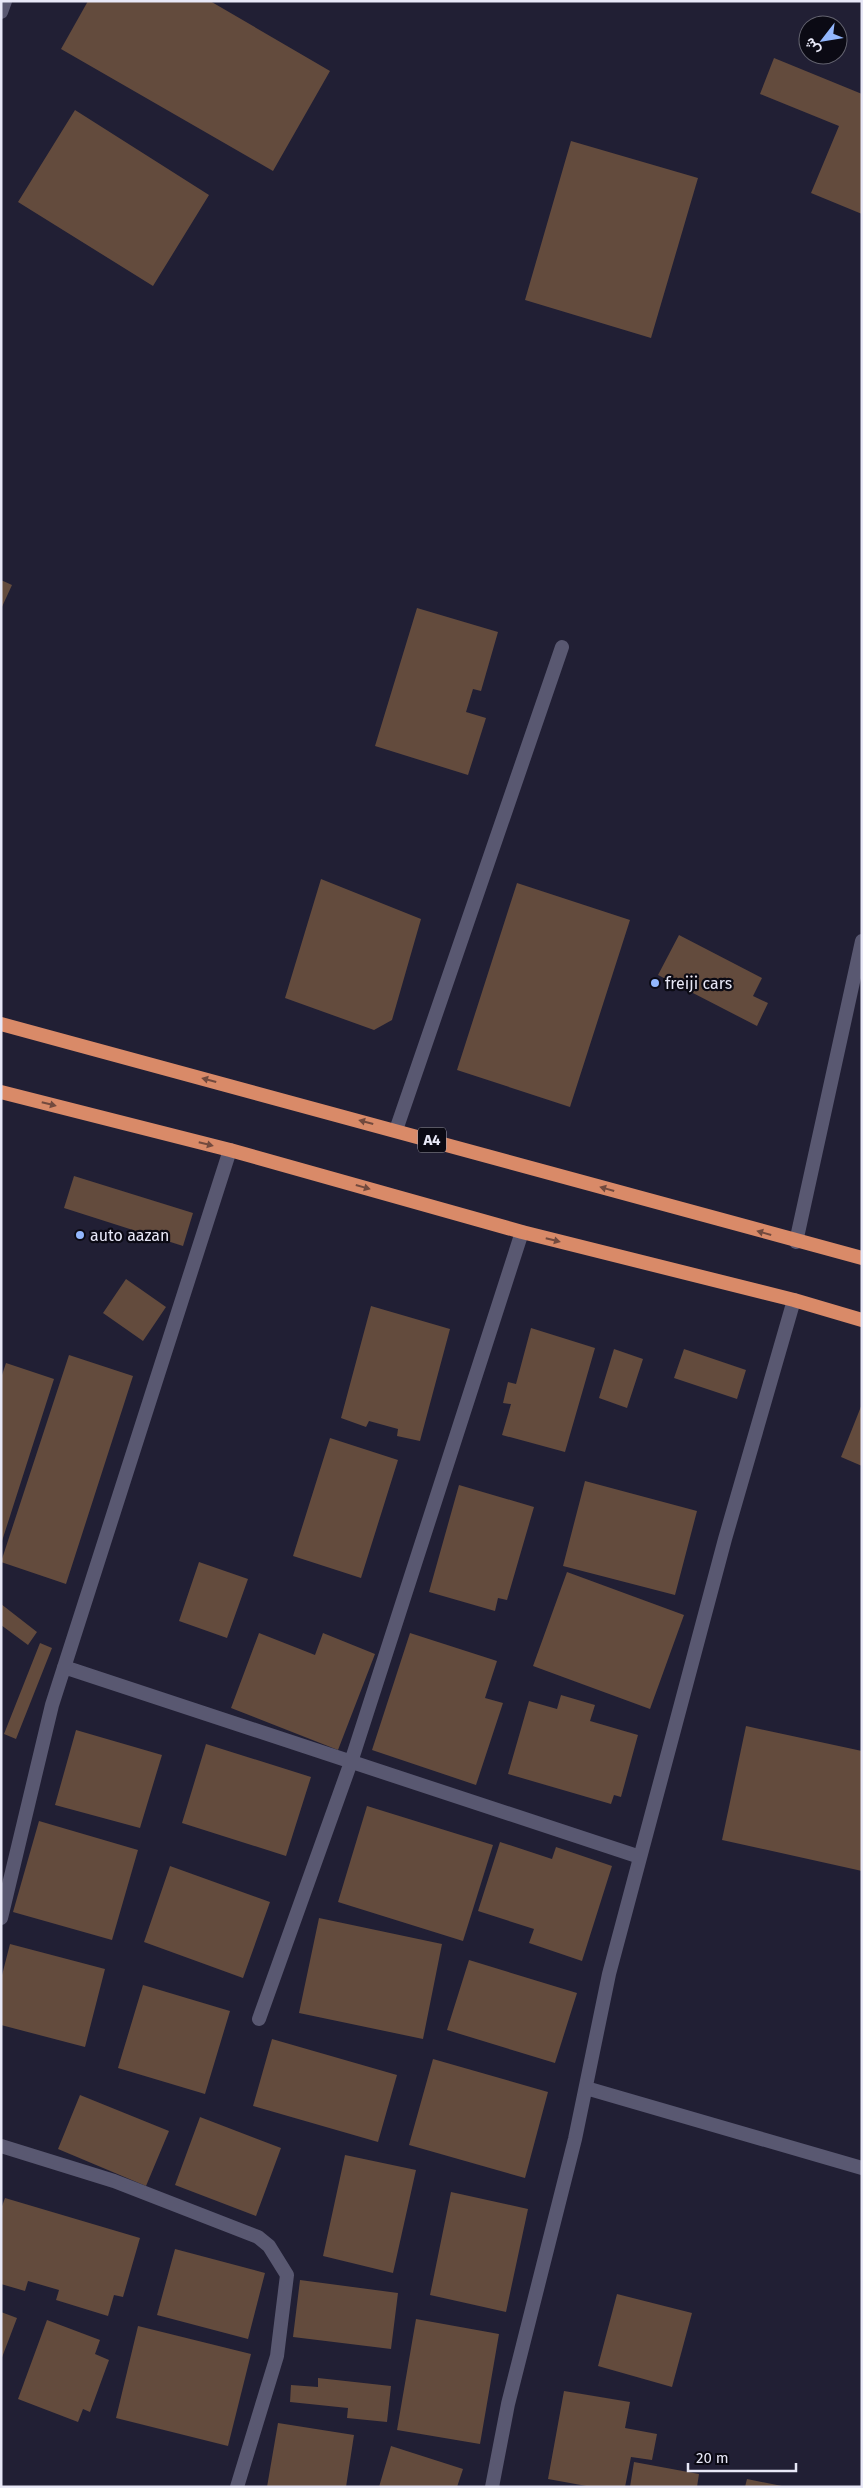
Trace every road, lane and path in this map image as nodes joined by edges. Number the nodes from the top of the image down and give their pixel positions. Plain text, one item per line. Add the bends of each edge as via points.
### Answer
1 (5, 1) edge
2 (1, 12) edge
3 (562, 647) dead end
4 (862, 941) edge
5 (1, 1024) edge
6 (1, 1092) edge
7 (396, 1130) junction
8 (230, 1150) junction
9 (522, 1232) junction
10 (796, 1242) junction
11 (862, 1258) edge
12 (794, 1300) junction
13 (862, 1320) edge
14 (64, 1667) junction
15 (351, 1762) junction
16 (640, 1857) junction
17 (1, 1918) edge
18 (259, 2018) dead end
19 (586, 2088) junction
20 (1, 2146) edge
21 (862, 2168) edge
22 (237, 2487) edge
23 (492, 2487) edge

1 - 2 street
3 - 7 street
4 - 10 street
7 -> 5 highway, A4
6 -> 8 highway
10 -> 7 highway, A4
8 -> 9 highway
8 - 14 street
9 -> 12 highway
9 - 15 street
10 - 11 highway, A4
12 - 13 highway
12 - 16 street via 725,1539
14 - 15 street
14 - 17 street
15 - 16 street
15 - 18 street
16 - 19 street via 609,1974
19 - 21 street
19 - 23 street via 508,2404
20 - 22 street via 114,2181 258,2237 280,2261 287,2274 277,2356

